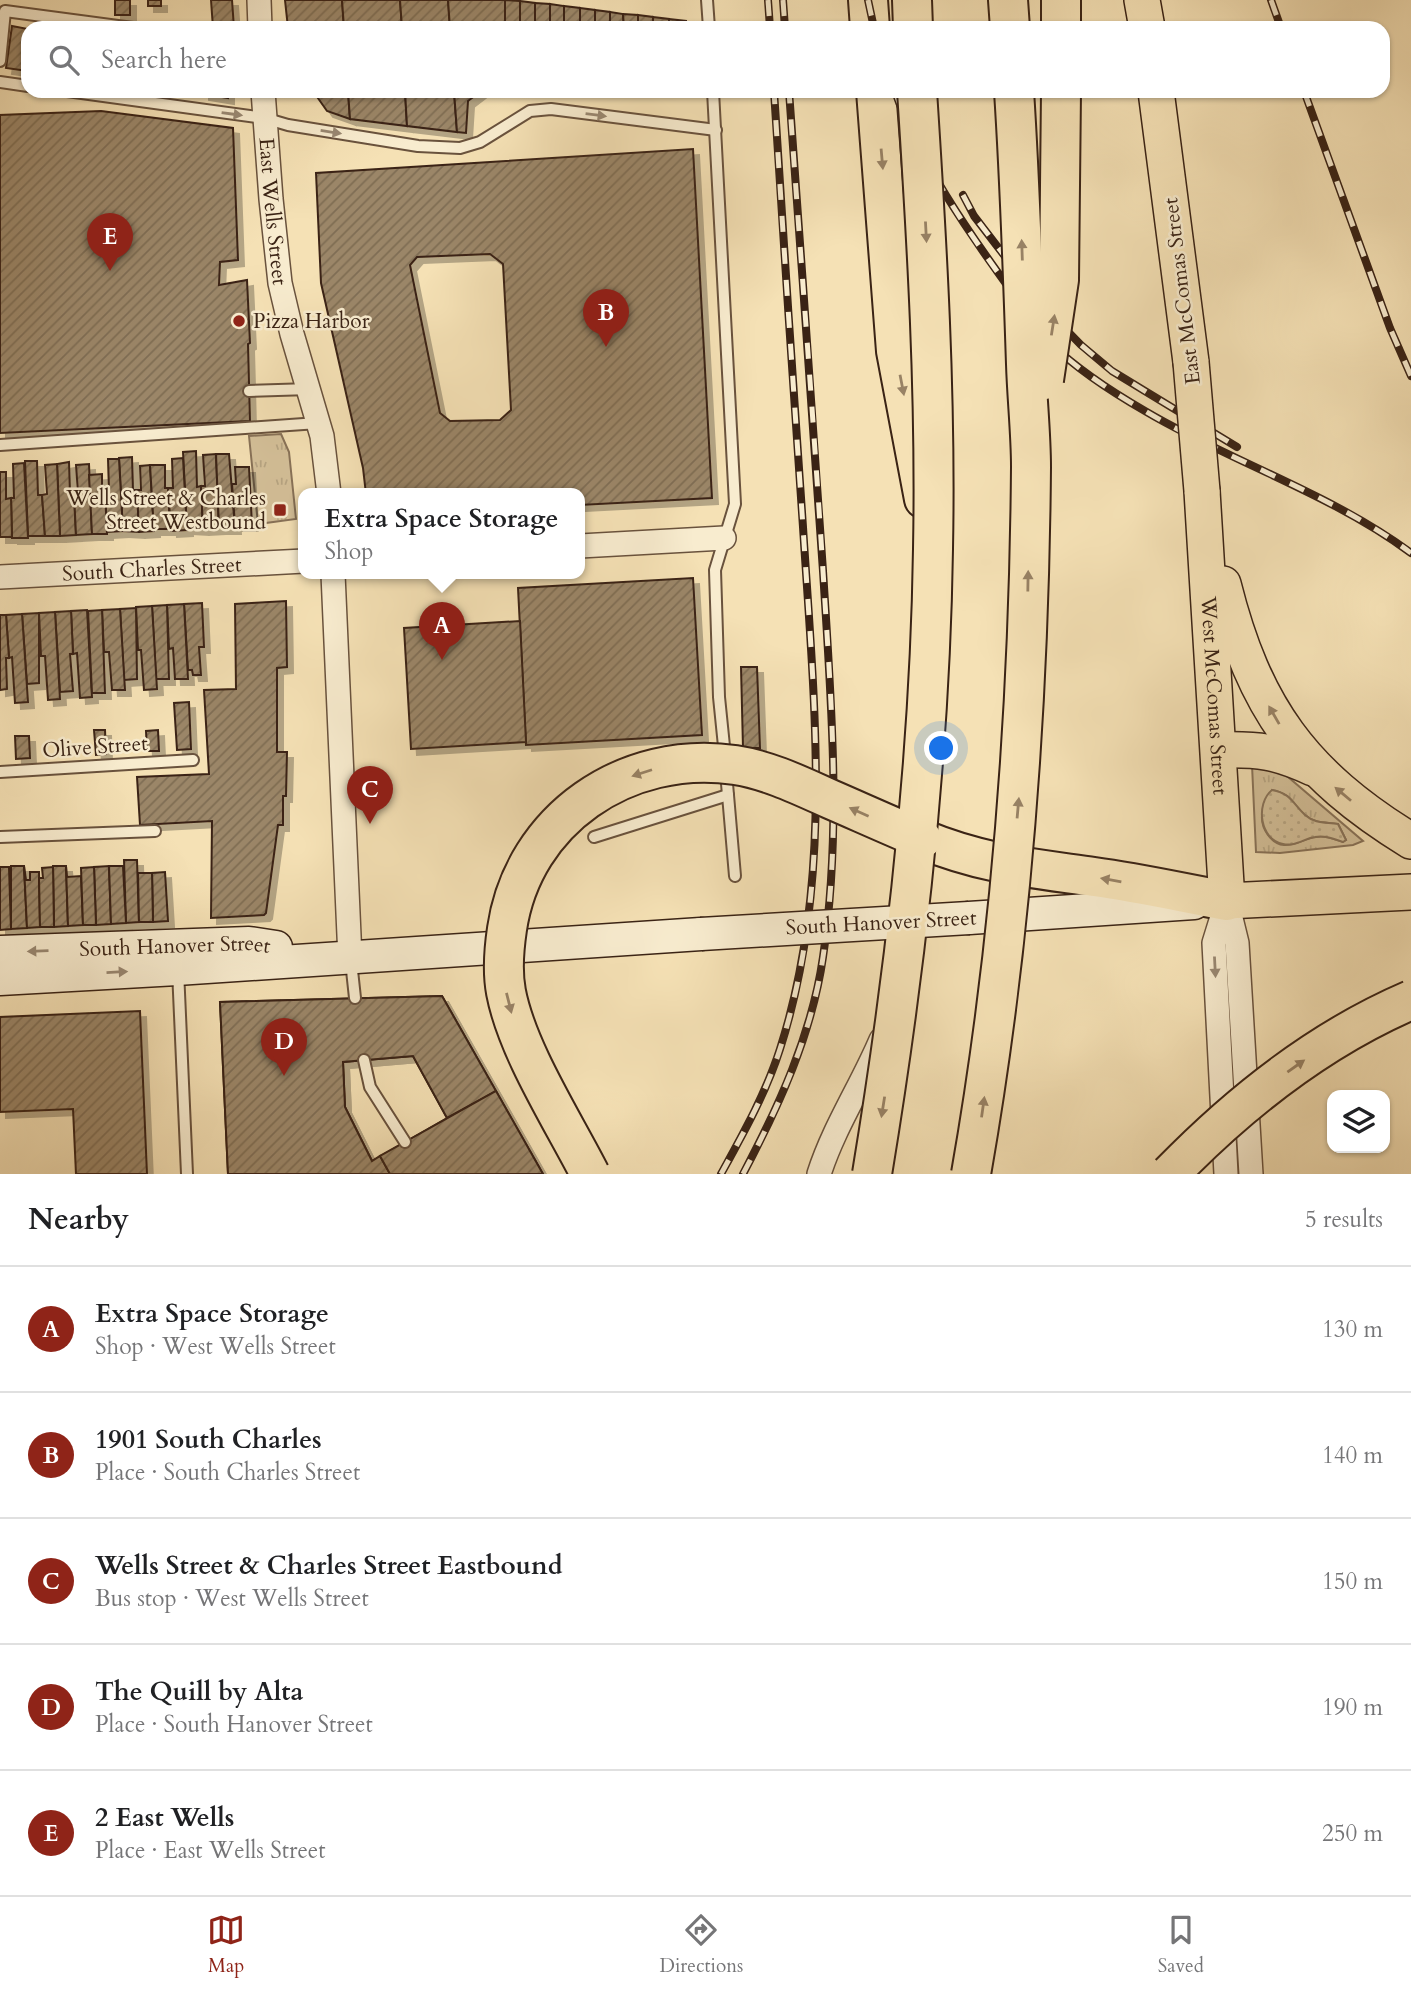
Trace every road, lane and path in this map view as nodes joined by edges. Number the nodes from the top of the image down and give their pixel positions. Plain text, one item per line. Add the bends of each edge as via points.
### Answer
1 (259, 0) edge
2 (707, 0) edge
3 (868, 0) edge
4 (912, 0) edge
5 (1008, 0) edge
6 (1061, 0) edge
7 (1142, 0) edge
8 (80, 21) edge
9 (260, 21) edge
10 (708, 21) edge
11 (870, 21) edge
12 (914, 21) edge
13 (1010, 21) edge
14 (1061, 21) edge
15 (1146, 21) edge
16 (0, 61) edge
17 (0, 82) edge
18 (21, 85) edge
19 (118, 98) edge
20 (263, 98) edge
21 (714, 98) edge
22 (877, 98) edge
23 (918, 98) edge
24 (1014, 98) edge
25 (1061, 98) edge
26 (1157, 98) edge
27 (264, 118) junction
28 (716, 130) junction
29 (310, 389) junction
30 (249, 391) dead end
31 (319, 424) junction
32 (0, 445) edge
33 (1031, 465) junction
34 (328, 488) edge
35 (1202, 491) junction
36 (724, 538) junction
37 (585, 546) edge
38 (933, 551) junction
39 (298, 561) edge
40 (0, 577) edge
41 (333, 579) edge
42 (920, 603) dead end
43 (1219, 750) junction
44 (192, 760) dead end
45 (1316, 769) junction
46 (0, 772) edge
47 (728, 795) junction
48 (155, 831) dead end
49 (0, 837) edge
50 (594, 837) dead end
51 (1411, 841) edge
52 (735, 876) dead end
53 (1411, 892) edge
54 (1227, 901) junction
55 (0, 952) edge
56 (350, 958) junction
57 (177, 969) junction
58 (0, 979) edge
59 (355, 998) dead end
60 (1411, 1000) edge
61 (364, 1060) dead end
62 (405, 1142) dead end
63 (187, 1174) edge
64 (590, 1174) edge
65 (819, 1174) edge
66 (872, 1174) edge
67 (971, 1174) edge
68 (1171, 1174) edge
69 (1226, 1174) edge
70 (1251, 1174) edge

1 - 9 street
2 - 10 lane
3 - 11 highway
4 - 12 highway
5 - 13 highway
6 - 14 highway
7 - 15 main road
8 - 16 lane via 5,11
17 - 18 lane
19 -> 27 lane
20 - 27 street, East Wells Street
21 - 28 lane
22 -> 38 highway, bridge via 896,351
23 -> 38 highway, bridge via 932,365
33 -> 24 highway, bridge
33 -> 25 highway, bridge via 1059,281
26 - 35 main road, East McComas Street, bridge via 1191,362
27 -> 28 lane via 418,146 460,148 480,142 530,111 551,109
27 - 29 street, East Wells Street via 280,283
28 - 36 lane via 735,504
29 - 30 lane
29 - 31 street, East Wells Street
31 - 32 lane
31 - 34 street, East Wells Street
67 -> 33 highway, bridge via 994,1022 1017,813
35 - 43 main road, West McComas Street
45 -> 35 main road via 1281,727 1251,670 1228,604
36 - 37 street
36 - 47 lane via 715,570
38 -> 66 highway, bridge via 910,915
39 - 40 street, South Charles Street
41 - 56 street
42 - 65 street via 904,958 888,1025
43 - 45 main road via 1264,750
43 - 54 main road, West McComas Street
44 - 46 lane, Olive Street
51 -> 45 main road via 1352,801
47 - 50 lane
47 - 52 lane
48 - 49 lane
53 - 54 main road, South Hanover Street
54 - 56 main road, South Hanover Street, bridge
54 -> 64 highway, bridge via 997,864 950,851 793,783 738,766 659,767 635,775 586,798 551,829 531,859 512,903 505,942 506,990 520,1037
54 -> 69 street, West McComas Street via 1214,943
54 - 70 street, West McComas Street via 1237,943
56 -> 55 main road, South Hanover Street via 249,943
56 - 57 main road, South Hanover Street
56 - 59 lane
58 -> 57 main road, South Hanover Street
57 - 63 lane
68 -> 60 highway, bridge via 1209,1136 1284,1075 1376,1015
61 - 62 lane via 370,1087

